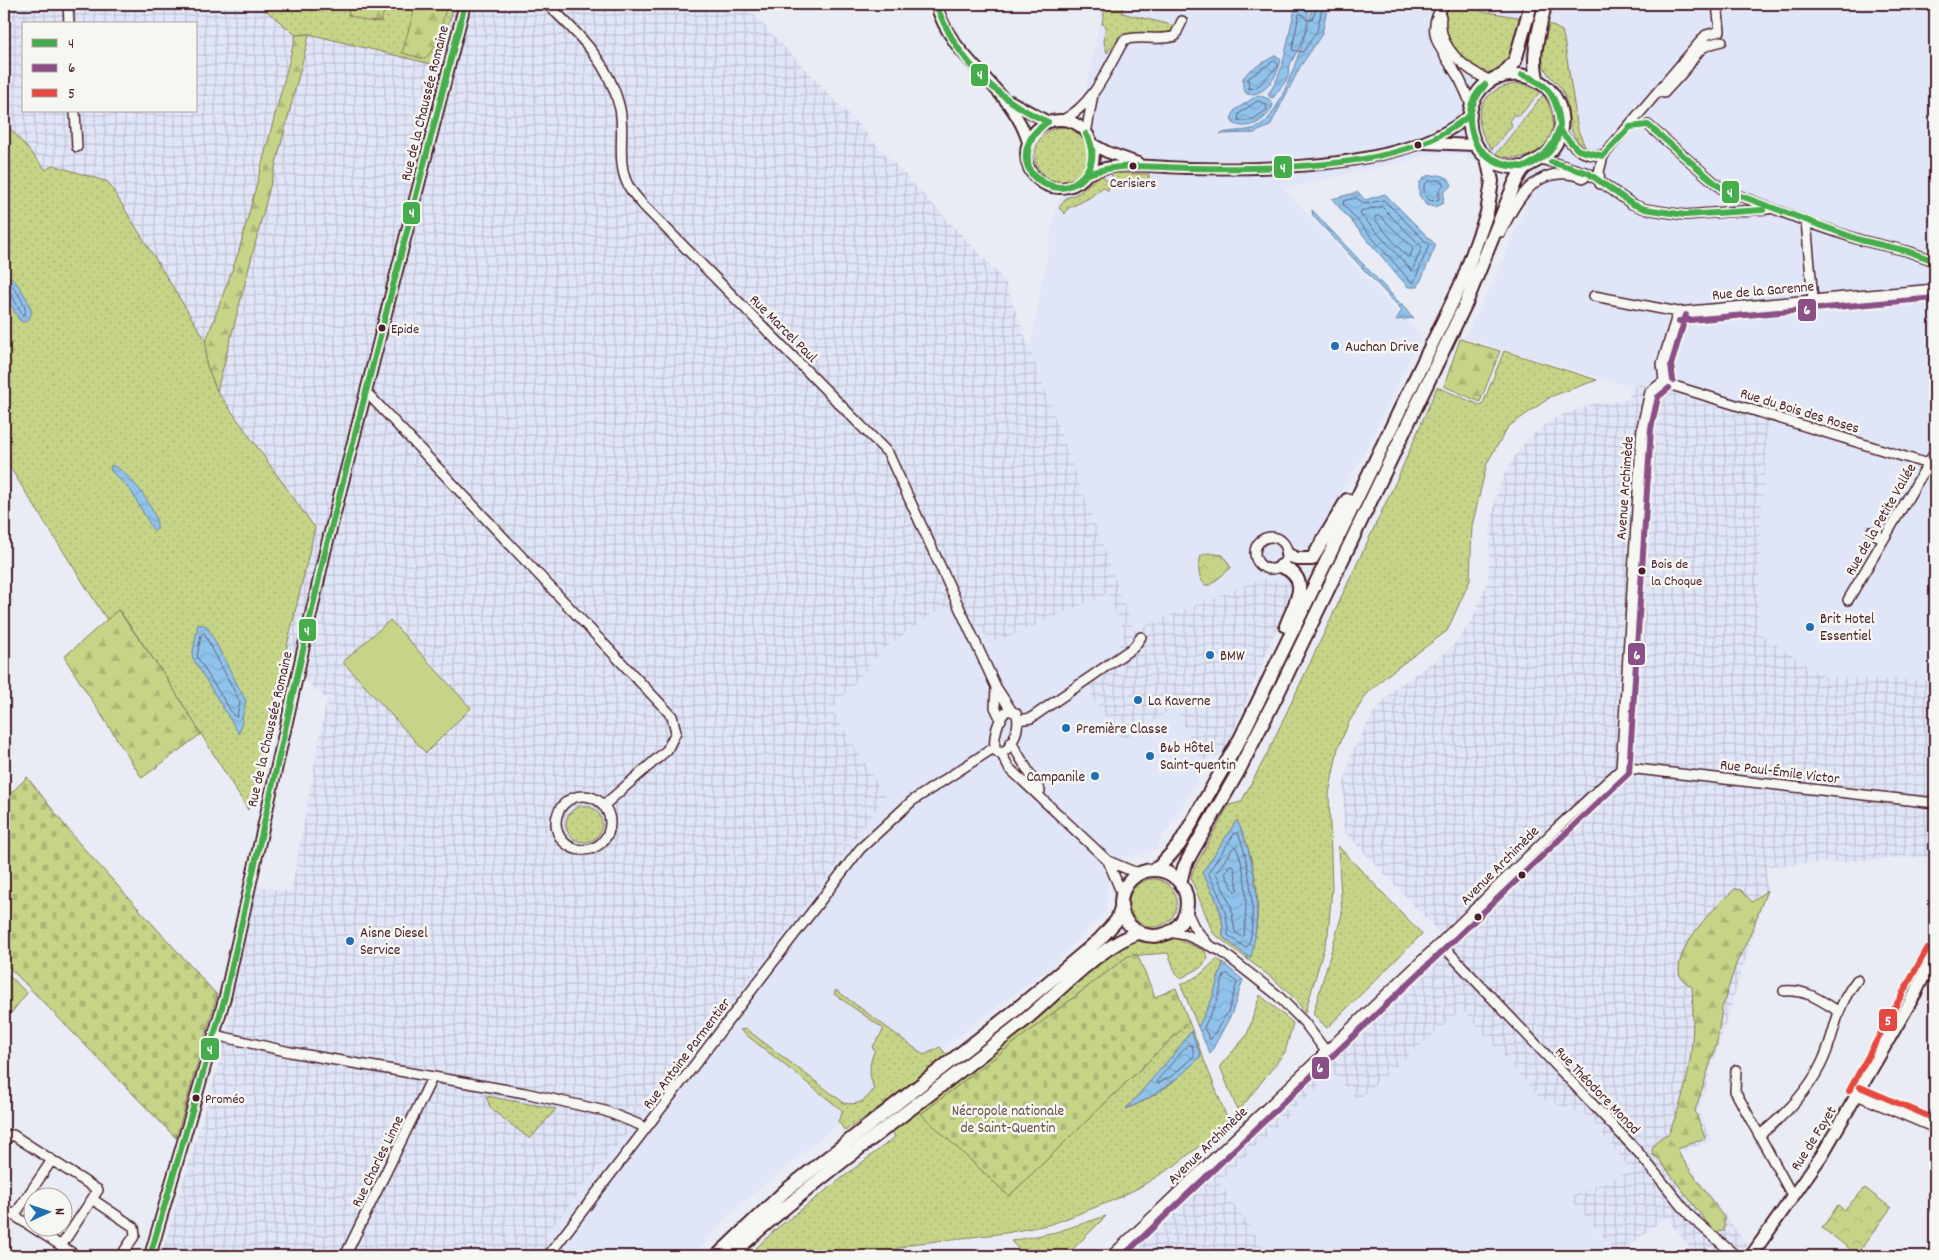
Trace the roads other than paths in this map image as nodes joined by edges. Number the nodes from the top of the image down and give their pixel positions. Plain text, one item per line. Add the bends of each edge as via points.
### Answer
1 (68, 4) edge
2 (465, 4) edge
3 (547, 4) edge
4 (936, 4) edge
5 (1445, 4) edge
6 (1531, 4) edge
7 (1545, 4) edge
8 (1717, 4) edge
9 (1182, 21) dead end
10 (69, 22) edge
11 (1721, 36) junction
12 (1496, 79) junction
13 (1538, 81) junction
14 (1093, 94) junction
15 (1004, 98) junction
16 (1470, 111) junction
17 (75, 112) edge
18 (1063, 120) junction
19 (1048, 122) junction
20 (1648, 125) junction
21 (1630, 126) junction
22 (1560, 131) junction
23 (1086, 134) junction
24 (1028, 142) junction
25 (1419, 143) junction
26 (1092, 144) junction
27 (1475, 145) junction
28 (77, 147) dead end
29 (1603, 156) junction
30 (1487, 158) junction
31 (1541, 159) junction
32 (1143, 165) junction
33 (1525, 167) junction
34 (1088, 174) junction
35 (1600, 184) junction
36 (1771, 209) junction
37 (1806, 221) junction
38 (1484, 260) junction
39 (1935, 261) edge
40 (1935, 289) edge
41 (1594, 296) dead end
42 (1813, 300) junction
43 (1678, 312) junction
44 (1664, 381) junction
45 (366, 394) junction
46 (1405, 398) junction
47 (1935, 452) edge
48 (1928, 464) junction
49 (1871, 532) dead end
50 (1884, 539) junction
51 (1288, 554) junction
52 (1280, 566) junction
53 (1848, 600) dead end
54 (1141, 637) dead end
55 (996, 687) junction
56 (1011, 710) junction
57 (1001, 720) junction
58 (1018, 720) junction
59 (1240, 739) junction
60 (1011, 742) junction
61 (998, 750) junction
62 (1621, 769) junction
63 (1046, 800) junction
64 (1935, 803) edge
65 (603, 806) junction
66 (1108, 861) junction
67 (1146, 871) junction
68 (1180, 883) junction
69 (1122, 894) junction
70 (1122, 908) junction
71 (1186, 910) junction
72 (1139, 932) junction
73 (1169, 932) junction
74 (1207, 943) junction
75 (1440, 943) junction
76 (1935, 952) edge
77 (1857, 980) dead end
78 (1784, 990) dead end
79 (1838, 1011) junction
80 (215, 1035) junction
81 (1325, 1050) junction
82 (1736, 1070) dead end
83 (432, 1078) junction
84 (1857, 1095) junction
85 (1935, 1128) edge
86 (645, 1129) junction
87 (1760, 1135) junction
88 (4, 1142) edge
89 (52, 1160) junction
90 (1793, 1197) junction
91 (92, 1199) junction
92 (4, 1210) edge
93 (14, 1216) junction
94 (61, 1246) junction
95 (77, 1256) edge
96 (121, 1256) edge
97 (150, 1256) edge
98 (345, 1256) edge
99 (548, 1256) edge
100 (717, 1256) edge
101 (730, 1256) edge
102 (1111, 1256) edge
103 (1736, 1256) edge
104 (1753, 1256) edge

1 - 10 street
2 - 45 street, Rue de la Chaussée Romaine
3 - 55 street, Rue Marcel Paul via 584,39 614,89 620,111 624,173 633,192 888,453
4 - 15 street via 946,29 966,58
5 - 12 street via 1442,32 1453,54 1468,69
5 - 16 street via 1436,18 1435,34 1440,50 1460,80
6 - 12 main road via 1515,60
7 - 13 main road via 1536,64
8 - 11 street
9 - 14 street via 1175,36 1124,40
11 - 20 street via 1697,51 1650,109
11 - 21 street via 1711,32 1706,35
12 - 13 main road via 1516,75
12 - 16 main road via 1479,92
13 - 22 main road via 1557,102
14 - 18 street via 1072,116
14 - 23 street
15 - 19 street
15 - 24 street via 1019,119
16 - 25 street via 1445,133
16 - 27 main road via 1469,126
17 - 28 street
18 - 19 street
18 - 23 street
19 - 24 street
20 - 21 street
20 - 36 street via 1722,189
21 - 29 street
22 - 29 street via 1585,155
22 - 31 main road via 1551,150
23 - 26 street
24 - 34 street via 1028,167 1042,184 1066,188
25 - 27 street
25 - 32 street via 1342,161 1284,168
26 - 32 street
26 - 34 street via 1094,154
27 - 30 main road
29 - 35 street
30 - 33 main road via 1508,167
30 - 46 main road via 1492,181 1475,248 1463,280
31 - 33 main road
31 - 35 street via 1588,173
32 - 34 street via 1106,166
33 - 38 main road via 1514,185
35 - 36 street via 1632,204 1685,215
35 - 38 street via 1575,175 1550,176 1537,182 1520,196
36 - 37 street
37 - 39 street
37 - 42 street
38 - 68 main road via 1280,689 1184,867
40 - 42 street, Rue de la Garenne
41 - 43 street, Rue de la Garenne
42 - 43 street, Rue de la Garenne
43 - 44 street via 1662,364
44 - 48 street, Rue du Bois des Roses
44 - 62 street, Avenue Archimède via 1650,392 1642,427
45 - 65 street via 672,716 676,732 666,750
45 - 80 street, Rue de la Chaussée Romaine via 323,561
46 - 51 main road via 1315,556 1304,560
46 - 59 main road
47 - 48 street, Rue de la Petite Vallée
48 - 50 street, Rue de la Petite Vallée
49 - 50 street
50 - 53 street, Rue de la Petite Vallée
51 - 52 street
51 - 52 street via 1283,541 1274,537 1265,538 1258,544 1255,553 1258,563 1266,568
52 - 59 main road via 1298,578 1299,594
54 - 58 street via 1134,647 1031,718
55 - 56 street
55 - 57 street via 995,707
56 - 57 street via 1003,714
56 - 58 street
57 - 61 street
58 - 60 street
59 - 67 main road via 1178,845 1159,866
60 - 61 street, Rue Antoine Parmentier via 1007,750
60 - 63 street
61 - 63 street via 1009,768
61 - 86 street, Rue Antoine Parmentier via 912,801 867,841
62 - 64 street, Rue Paul-Émile Victor
62 - 75 street, Avenue Archimède
63 - 66 street
65 - 65 street via 588,797 570,800 563,805 556,821 560,837 573,848 581,850 598,846 608,832 609,823
66 - 67 street via 1132,871
66 - 69 street
67 - 68 main road via 1168,873
67 - 69 main road via 1133,878
68 - 71 main road via 1186,896
69 - 70 main road
70 - 72 main road via 1129,925
70 - 100 main road via 1117,920 1093,945 785,1192
71 - 73 main road via 1177,926
71 - 74 street
72 - 73 main road via 1154,936
72 - 101 main road via 1107,950 1020,1024 821,1178
73 - 74 street
74 - 81 street via 1276,994 1304,1022
75 - 81 street, Avenue Archimède
75 - 103 street, Rue Théodore Monod via 1638,1152 1691,1217
76 - 84 main road, Rue de Fayet
77 - 79 street
78 - 79 street via 1807,992
79 - 87 street via 1823,1059 1806,1087 1780,1118
80 - 83 street, Rue Antoine Parmentier
80 - 97 street, Rue de la Chaussée Romaine
81 - 102 street, Avenue Archimède
82 - 87 street via 1735,1091
83 - 86 street, Rue Antoine Parmentier via 605,1110
83 - 98 street, Rue Charles Linne
84 - 85 street
84 - 90 main road, Rue de Fayet
86 - 99 street
87 - 90 street
88 - 89 street via 14,1135
89 - 91 street via 98,1190
89 - 93 street
90 - 104 main road, Rue de Fayet
91 - 94 street
91 - 96 street via 134,1228 135,1234
92 - 93 street
93 - 94 street
94 - 95 street

